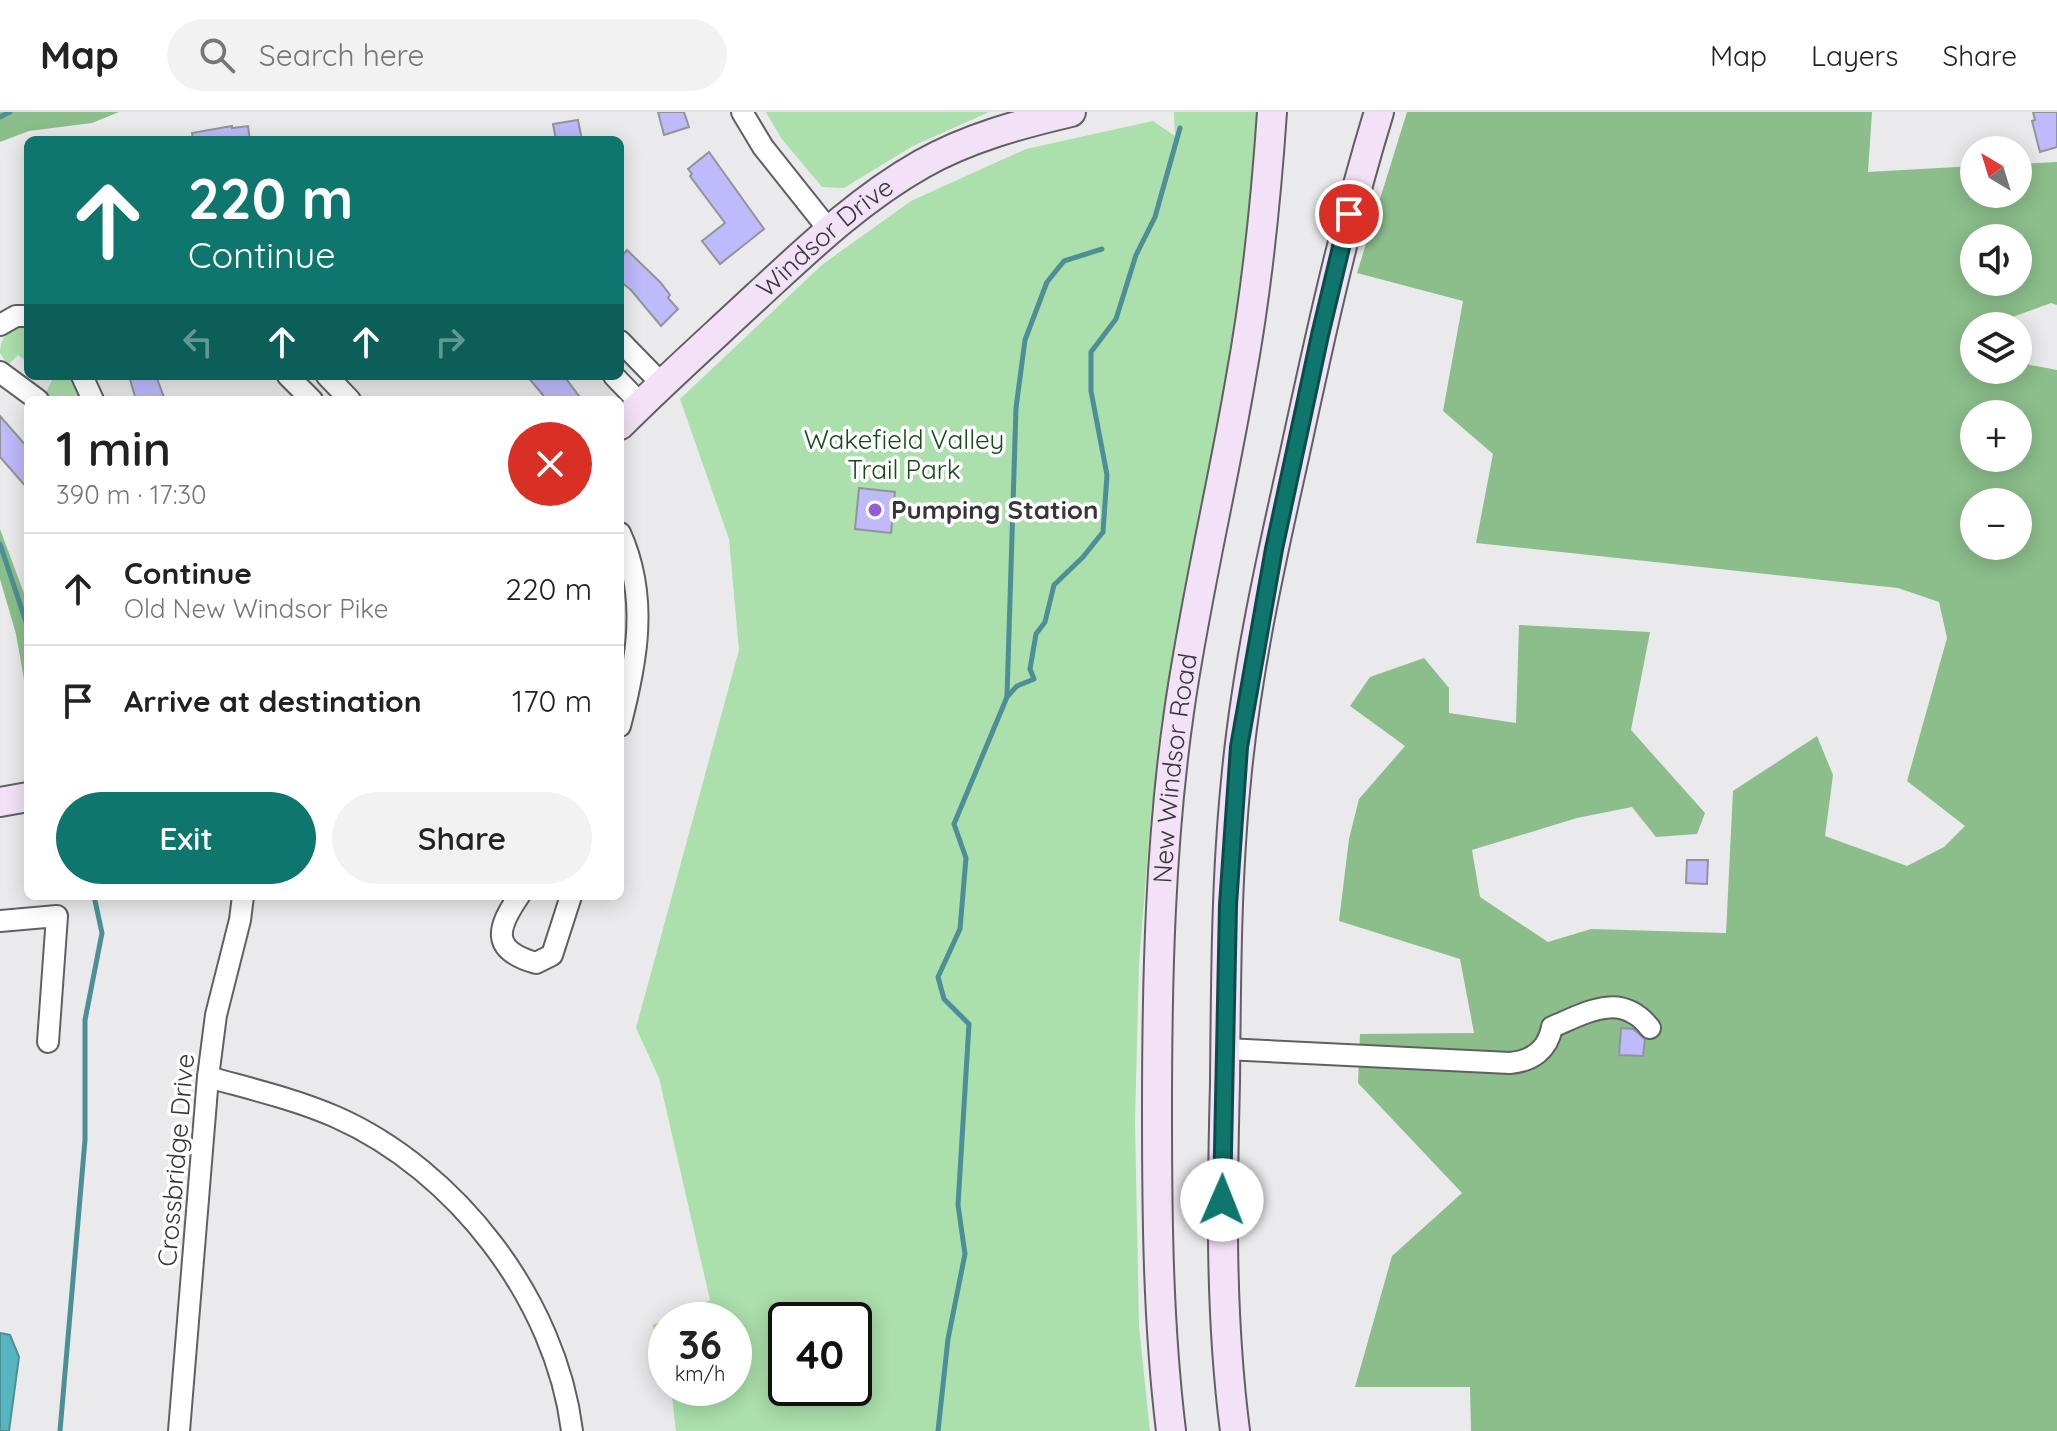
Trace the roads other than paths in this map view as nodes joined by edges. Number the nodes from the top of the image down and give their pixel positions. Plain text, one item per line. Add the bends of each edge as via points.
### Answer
1 (742, 112) edge
2 (1071, 112) edge
3 (1272, 112) edge
4 (1379, 112) edge
5 (829, 230) junction
6 (24, 316) edge
7 (0, 325) edge
8 (624, 345) edge
9 (0, 372) edge
10 (292, 380) edge
11 (331, 380) edge
12 (618, 380) edge
13 (662, 384) junction
14 (33, 396) edge
15 (308, 396) edge
16 (346, 396) edge
17 (641, 404) junction
18 (624, 421) edge
19 (624, 545) edge
20 (624, 710) edge
21 (24, 798) edge
22 (0, 802) edge
23 (242, 900) edge
24 (517, 900) edge
25 (570, 900) edge
26 (0, 921) edge
27 (1650, 1028) dead end
28 (48, 1042) dead end
29 (1225, 1049) junction
30 (208, 1077) junction
31 (179, 1431) edge
32 (572, 1431) edge
33 (1171, 1431) edge
34 (1235, 1431) edge

1 - 5 street
2 - 5 street, Windsor Drive via 998,132 923,163
3 - 33 street, New Windsor Road via 1258,267 1179,713 1164,865 1156,1232
4 - 29 street via 1342,240 1255,645 1235,785
5 - 13 street, Windsor Drive
6 - 7 street
8 - 13 street
9 - 14 street
10 - 15 street
11 - 16 street
12 - 17 street
13 - 17 street, Windsor Drive
17 - 18 street, Windsor Drive
19 - 20 street via 634,576 639,632
21 - 22 street
23 - 30 street, Crossbridge Drive via 216,1015
24 - 25 street via 501,936 513,953 536,963 552,955
26 - 28 street via 57,916
27 - 29 street via 1622,1007 1588,1012 1552,1027 1550,1040 1534,1056 1510,1063
29 - 34 street via 1224,1329
30 - 31 street, Crossbridge Drive
30 - 32 street via 338,1118 406,1159 451,1197 517,1279 557,1365

